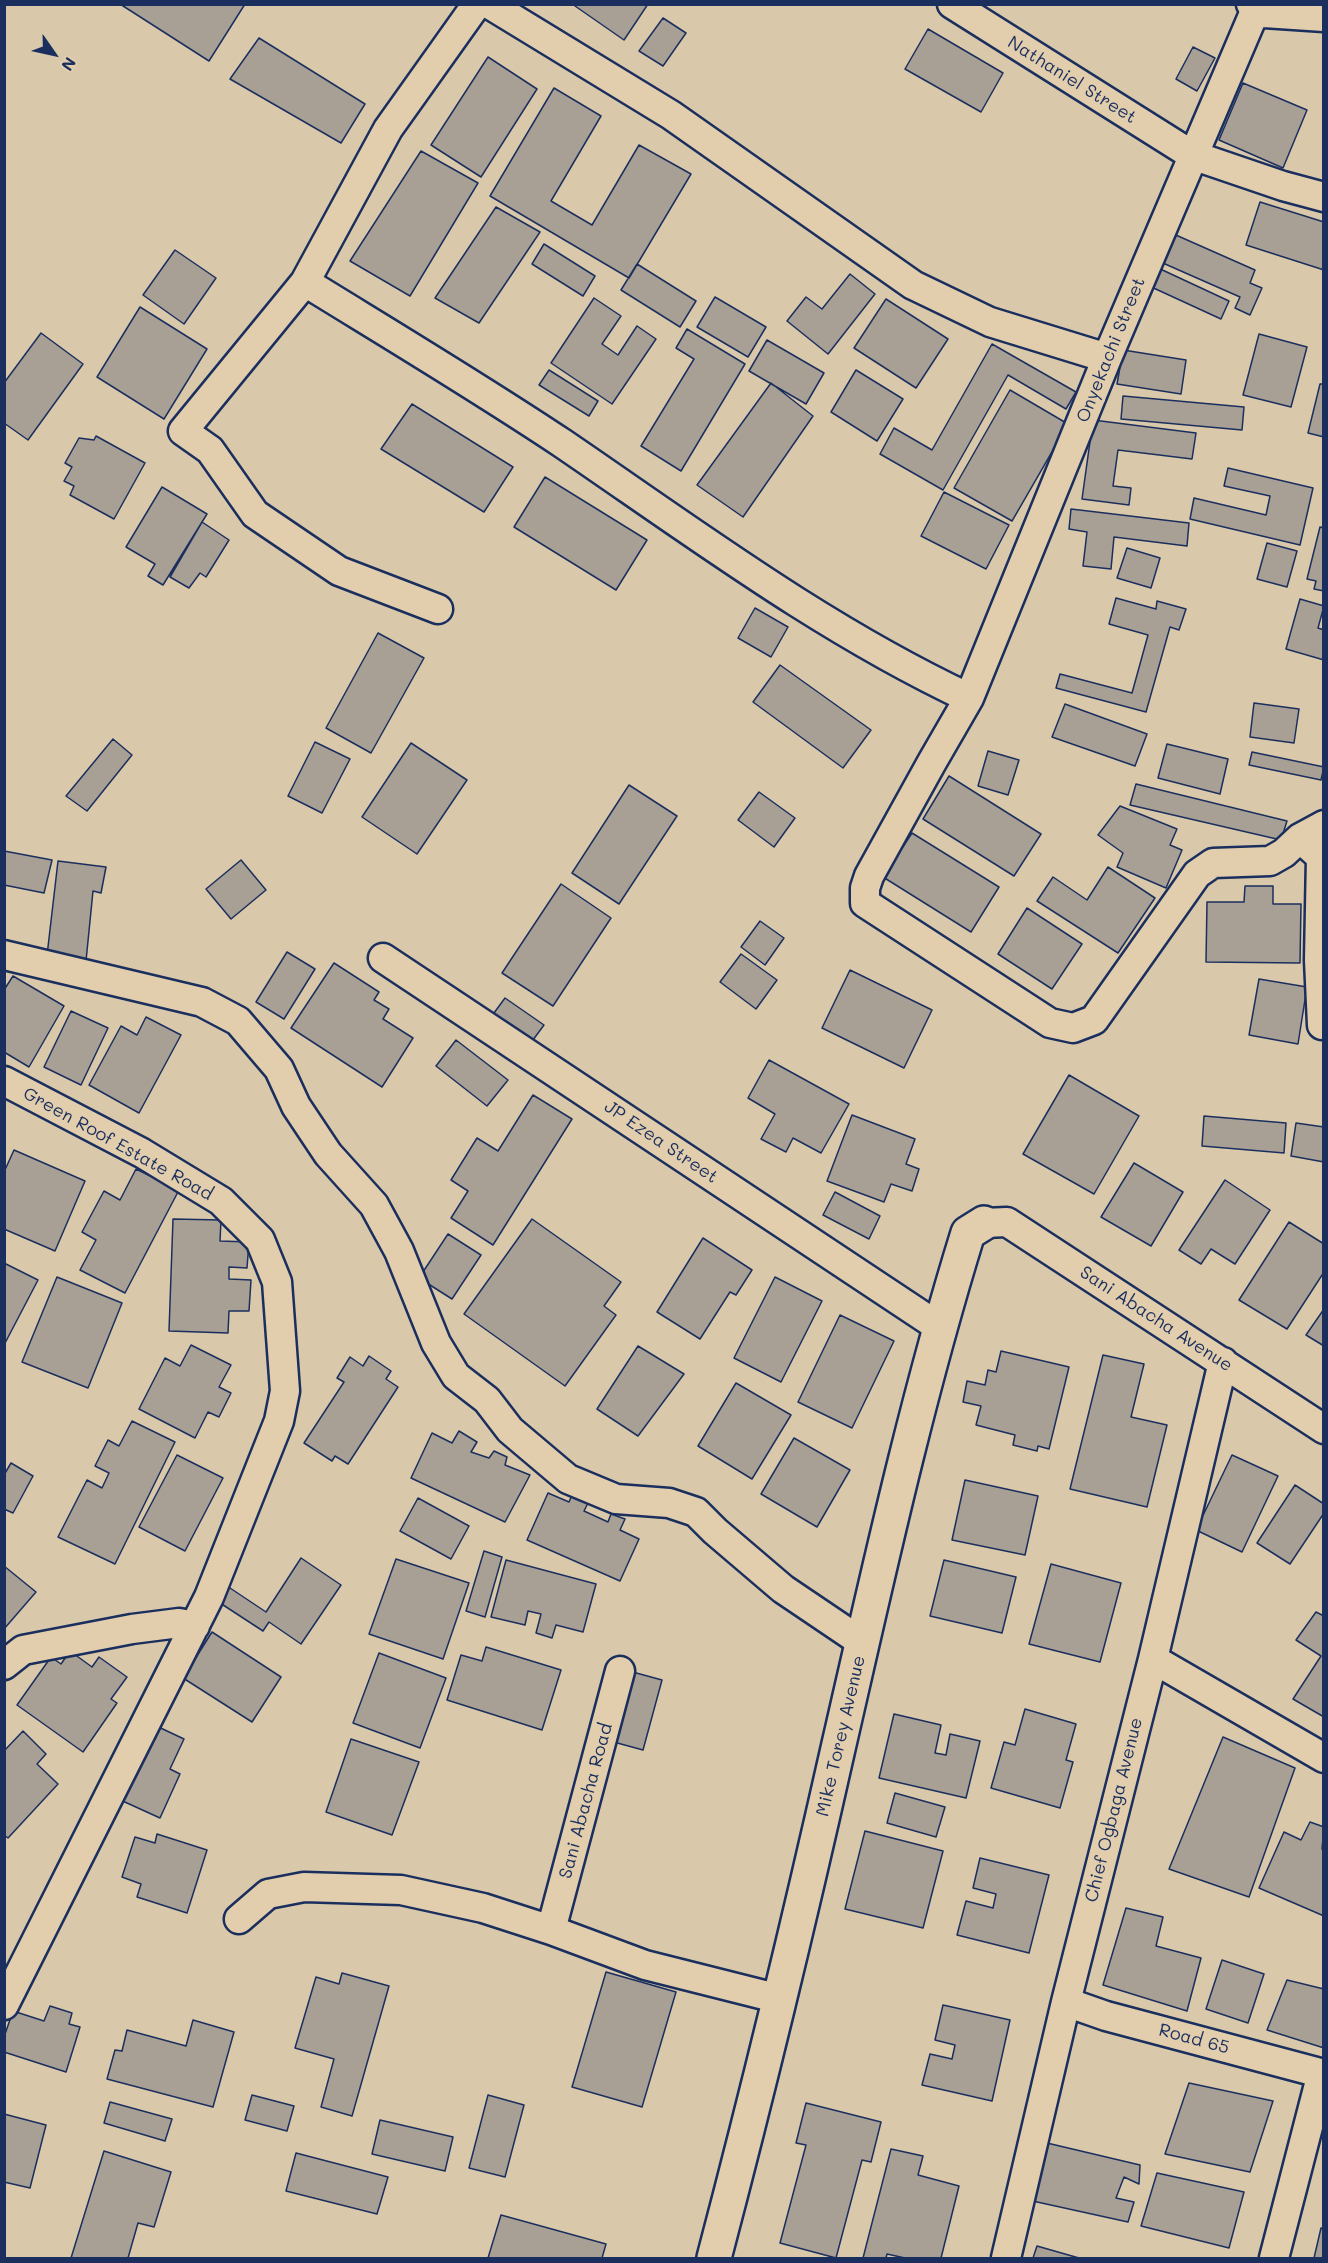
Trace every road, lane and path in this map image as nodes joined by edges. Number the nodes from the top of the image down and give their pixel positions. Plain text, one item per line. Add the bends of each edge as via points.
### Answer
1 (477, 4) edge
2 (489, 4) edge
3 (952, 4) edge
4 (1255, 6) edge
5 (1323, 17) edge
6 (1192, 155) junction
7 (1323, 197) edge
8 (304, 282) junction
9 (1107, 357) junction
10 (438, 609) dead end
11 (969, 698) junction
12 (1312, 831) edge
13 (4, 955) edge
14 (383, 958) dead end
15 (1322, 1024) edge
16 (4, 1081) edge
17 (984, 1223) joint
18 (939, 1326) junction
19 (1222, 1362) junction
20 (1323, 1429) edge
21 (195, 1626) junction
22 (863, 1642) junction
23 (1153, 1659) junction
24 (4, 1665) edge
25 (620, 1671) dead end
26 (1323, 1758) edge
27 (239, 1919) dead end
28 (551, 1930) junction
29 (780, 1999) junction
30 (1066, 2002) junction
31 (4, 2005) edge
32 (1323, 2074) edge
33 (714, 2259) edge
34 (1006, 2259) edge
35 (1274, 2259) edge

1 - 8 street via 388,129
2 - 9 street via 671,115 913,285 990,322
3 - 6 street, Nathaniel Street
4 - 5 street via 1264,13
4 - 6 street, Onyekachi Street
6 - 7 street, Nathaniel Street
6 - 9 street, Onyekachi Street
8 - 10 street via 183,431 210,450 255,514 339,571
8 - 11 street via 534,424 833,625
9 - 11 street, Onyekachi Street
11 - 12 street, Onyekachi Street via 869,876 864,888 865,903 1050,1023 1073,1028 1094,1020 1197,874 1213,863 1270,861
12 - 15 street via 1321,857
13 - 22 street via 202,1002 237,1021 279,1069 296,1106 328,1154 374,1205 399,1251 436,1343 456,1376 487,1400 510,1430 568,1479 616,1499 669,1503 696,1512 783,1589
14 - 18 street, JP Ezea Street
16 - 21 street, Green Roof Estate Road via 142,1153 221,1201 260,1239 277,1282 285,1391 279,1420
17 - 18 main road, Mike Torey Avenue via 968,1233
17 - 19 street, Sani Abacha Avenue via 1007,1222
18 - 22 main road, Mike Torey Avenue
19 - 20 street, Sani Abacha Avenue
19 - 23 street, Chief Ogbaga Avenue
21 - 24 street via 179,1623 132,1629 23,1650
21 - 31 street, Green Roof Estate Road
22 - 29 main road, Mike Torey Avenue
23 - 26 street
23 - 30 street, Chief Ogbaga Avenue
25 - 28 street, Sani Abacha Road
27 - 28 street via 268,1894 304,1887 401,1890 483,1908
28 - 29 street via 645,1965
29 - 33 main road, Mike Torey Avenue
30 - 32 street, Road 65
30 - 34 street, Chief Ogbaga Avenue
32 - 35 street

